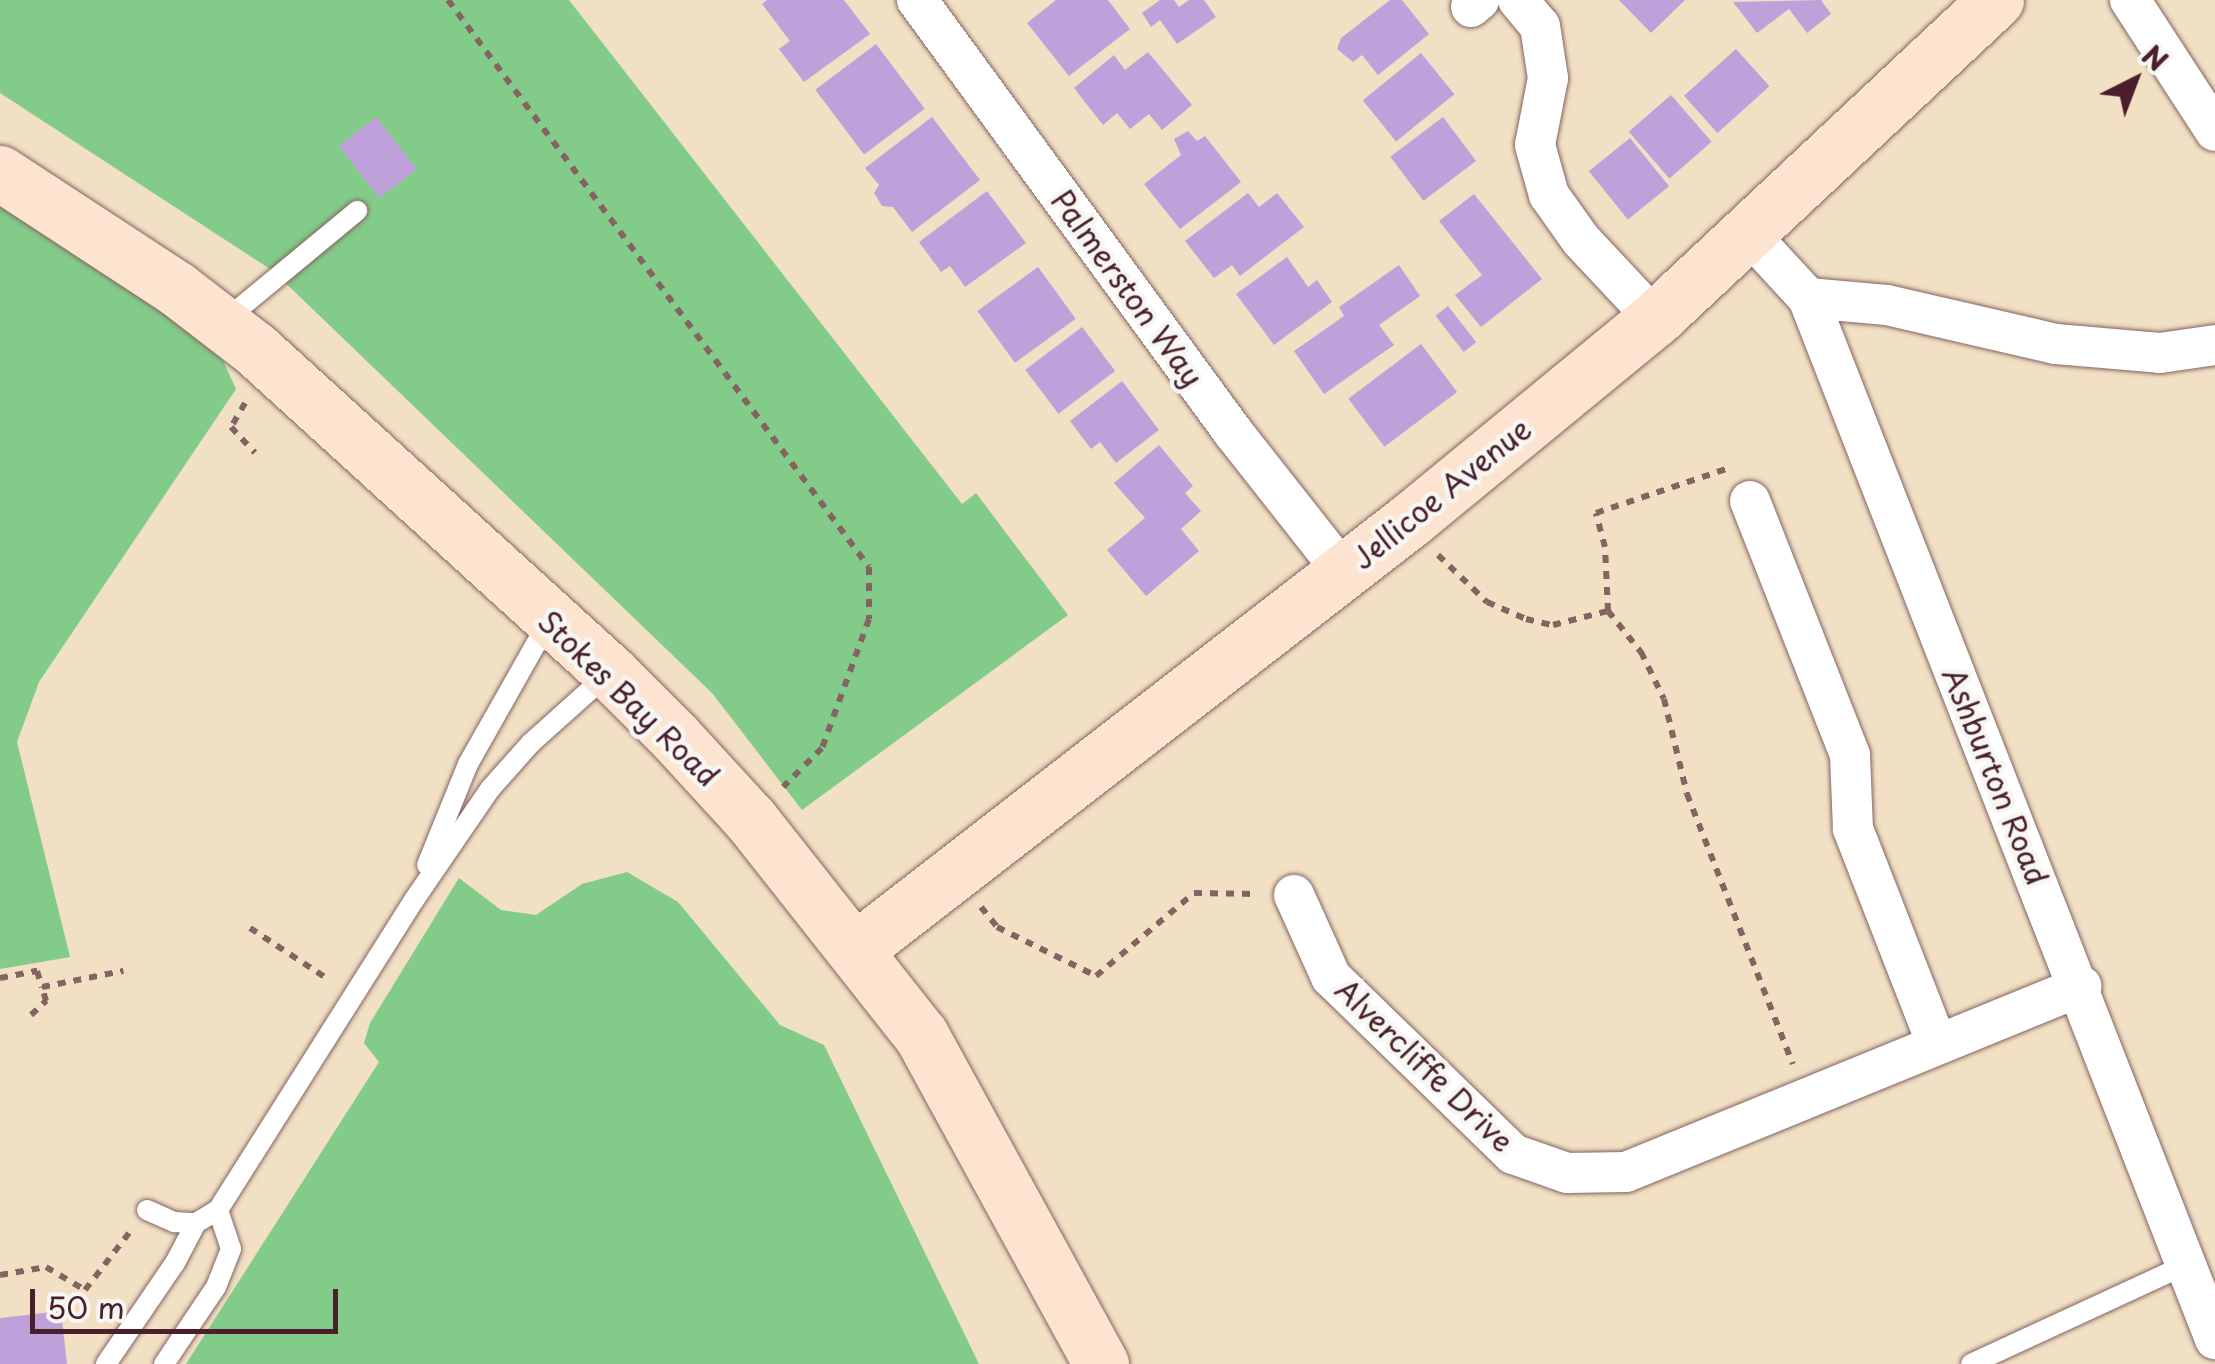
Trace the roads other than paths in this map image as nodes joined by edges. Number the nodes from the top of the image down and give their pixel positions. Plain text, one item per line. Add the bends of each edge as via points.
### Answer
1 (918, 0) edge
2 (1518, 0) edge
3 (1996, 0) edge
4 (2130, 0) edge
5 (2215, 130) edge
6 (0, 173) edge
7 (357, 210) dead end
8 (1747, 232) junction
9 (1808, 298) junction
10 (1655, 319) junction
11 (222, 322) junction
12 (2215, 345) edge
13 (1750, 501) road end
14 (1343, 572) junction
15 (550, 619) junction
16 (610, 672) junction
17 (1294, 895) road end
18 (414, 900) junction
19 (856, 949) junction
20 (2081, 986) junction
21 (1937, 1044) junction
22 (147, 1210) road end
23 (218, 1210) junction
24 (196, 1223) junction
25 (2187, 1264) junction
26 (2215, 1338) edge
27 (106, 1364) edge
28 (164, 1364) edge
29 (1101, 1364) edge
30 (1971, 1364) edge

1 - 14 street, Palmerston Way
2 - 10 street via 1540,26 1548,78 1536,145 1549,195
3 - 8 street, Jellicoe Avenue
4 - 5 street
6 - 11 street, Stokes Bay Road
7 - 11 lane
8 - 9 street, Ashburton Road
8 - 10 street, Jellicoe Avenue
9 - 12 street via 1886,305 2056,344 2160,353
9 - 20 street, Ashburton Road
10 - 14 street, Jellicoe Avenue
11 - 15 street, Stokes Bay Road
13 - 21 street via 1850,755 1853,829
14 - 19 street, Jellicoe Avenue
15 - 16 street, Stokes Bay Road
15 - 18 lane via 468,764
16 - 18 lane via 490,790
16 - 19 street, Stokes Bay Road via 750,820
17 - 21 street, Alvercliffe Drive via 1331,977 1512,1154 1567,1173 1626,1172
18 - 23 lane
19 - 29 street, Stokes Bay Road via 921,1035
20 - 21 street, Alvercliffe Drive
20 - 25 street, Ashburton Road
22 - 24 lane
23 - 24 lane
23 - 28 lane via 231,1249 216,1287
24 - 27 lane
25 - 26 street, Ashburton Road
25 - 30 lane

